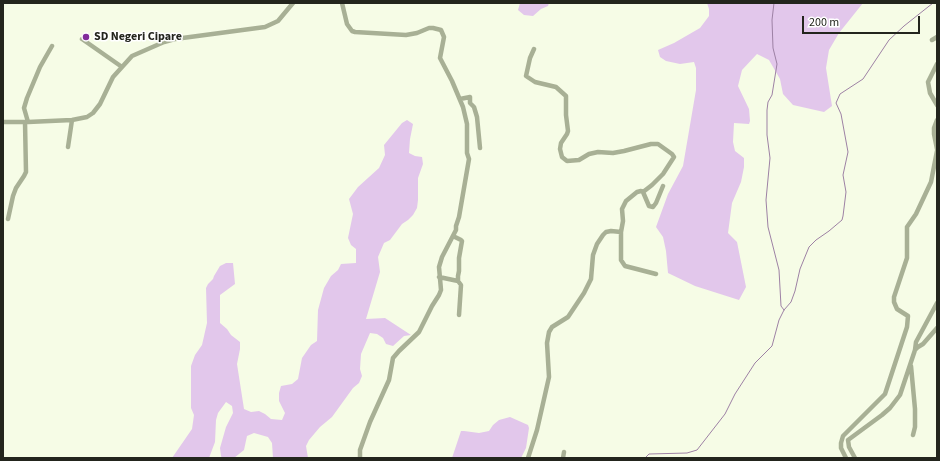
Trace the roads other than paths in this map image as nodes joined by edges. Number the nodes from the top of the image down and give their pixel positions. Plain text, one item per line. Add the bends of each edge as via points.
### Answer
1 (293, 3) edge
2 (342, 3) edge
3 (937, 37) edge
4 (82, 39) dead end
5 (932, 40) dead end
6 (52, 46) dead end
7 (534, 49) dead end
8 (937, 64) edge
9 (122, 67) junction
10 (460, 99) junction
11 (937, 106) edge
12 (72, 120) junction
13 (937, 120) edge
14 (3, 122) edge
15 (26, 122) junction
16 (68, 147) dead end
17 (480, 148) dead end
18 (937, 150) edge
19 (662, 186) dead end
20 (643, 192) junction
21 (8, 219) dead end
22 (621, 232) junction
23 (453, 236) junction
24 (656, 274) dead end
25 (439, 277) junction
26 (458, 281) junction
27 (937, 303) edge
28 (459, 315) dead end
29 (937, 328) edge
30 (915, 350) junction
31 (910, 365) junction
32 (913, 435) dead end
33 (564, 452) dead end
34 (360, 458) edge
35 (528, 458) edge
36 (563, 458) edge
37 (846, 458) edge
38 (855, 458) edge

1 - 9 street via 278,21 265,27 174,39 132,56
2 - 10 street via 348,24 355,32 406,35 429,28 439,29 443,33 444,44 440,58
3 - 5 street
4 - 9 street
6 - 15 street via 27,98 24,108
7 - 20 street via 526,76 535,82 556,87 566,96 568,131 560,149 562,157 567,161 579,160 598,152 624,152 651,144 658,144 672,154 674,157 663,174
8 - 11 street via 928,82
9 - 12 street via 93,113
10 - 17 street via 470,97 477,117
10 - 23 street via 467,124 469,159 459,217
12 - 15 street
12 - 16 street
13 - 18 street via 934,134
14 - 15 street
15 - 21 street via 26,172 16,188
18 - 37 street via 931,182 907,227 907,258 894,297 897,309 908,316 907,328 884,394 843,436 841,448
19 - 20 street via 653,206 650,206
20 - 22 street via 638,192 623,205
22 - 24 street via 621,260 625,266
22 - 35 street via 611,231 603,235 593,255 591,279 584,294 568,317 552,327 549,332 549,377
23 - 25 street via 441,261
23 - 26 street via 462,240
25 - 26 street
25 - 34 street via 441,290 419,332 394,358 389,380 360,450
26 - 28 street via 461,286
27 - 30 street via 920,332
29 - 30 street
30 - 31 street
31 - 32 street via 915,409
31 - 38 street via 900,395 890,408 848,440
33 - 36 street

